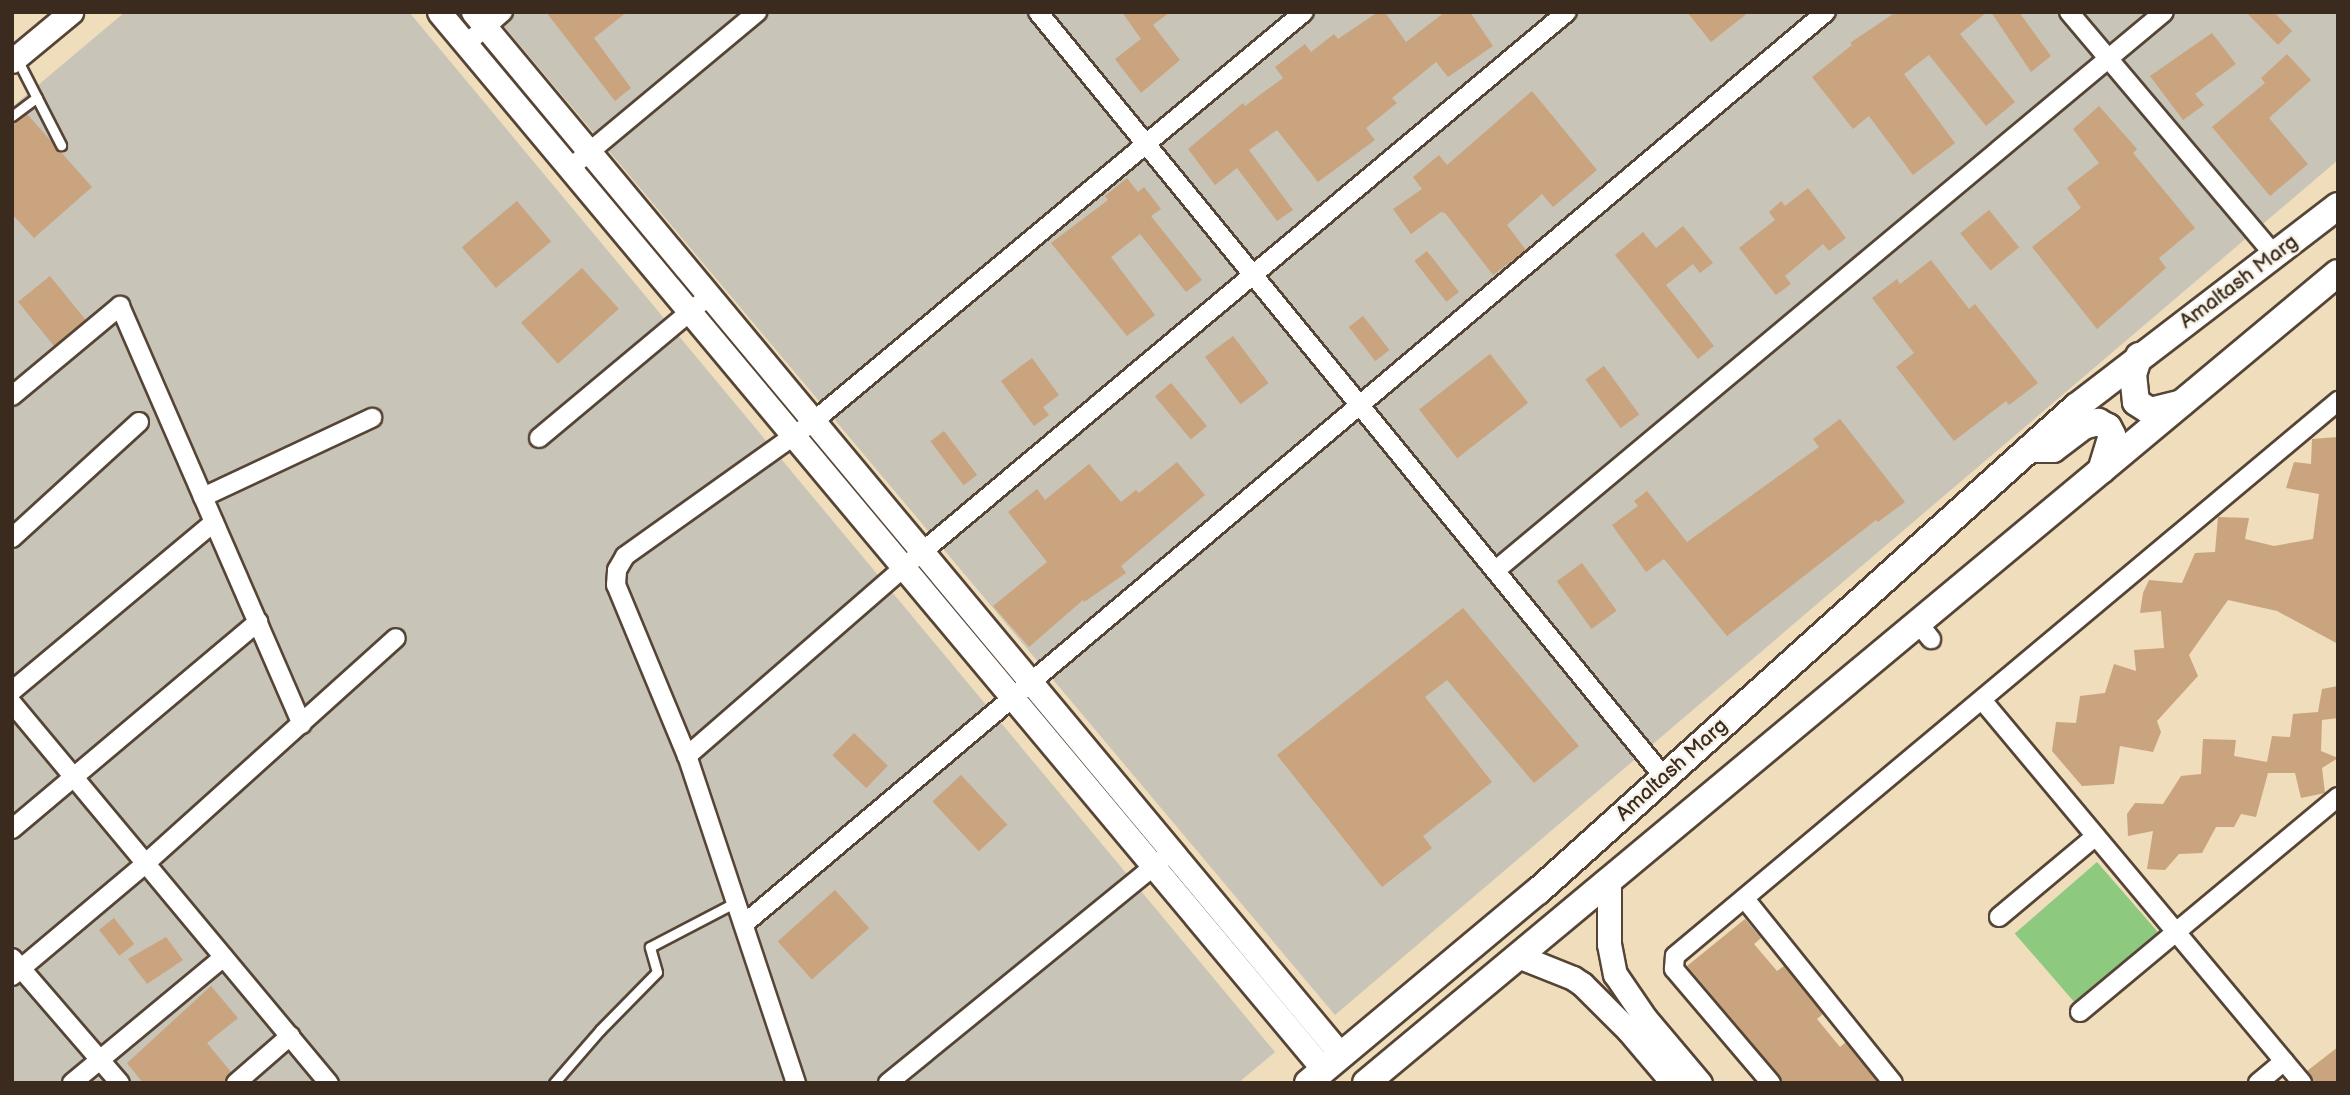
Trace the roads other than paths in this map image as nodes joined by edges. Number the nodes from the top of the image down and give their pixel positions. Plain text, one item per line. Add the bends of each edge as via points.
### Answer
1 (71, 12) edge
2 (439, 12) edge
3 (757, 12) edge
4 (1038, 12) edge
5 (1304, 12) edge
6 (1567, 12) edge
7 (1826, 12) edge
8 (2069, 12) edge
9 (2164, 12) edge
10 (487, 17) edge
11 (466, 44) junction
12 (14, 59) edge
13 (2108, 59) junction
14 (37, 97) junction
15 (12, 116) edge
16 (1146, 144) junction
17 (61, 145) dead end
18 (589, 152) junction
19 (570, 168) junction
20 (2338, 206) edge
21 (2275, 256) junction
22 (1253, 275) junction
23 (2337, 276) edge
24 (709, 296) junction
25 (690, 312) junction
26 (2139, 356) junction
27 (12, 396) edge
28 (2338, 401) edge
29 (2182, 402) junction
30 (1361, 406) junction
31 (372, 418) dead end
32 (814, 421) junction
33 (139, 422) dead end
34 (794, 436) junction
35 (539, 438) dead end
36 (2029, 449) junction
37 (2101, 471) junction
38 (203, 496) junction
39 (214, 522) junction
40 (12, 538) edge
41 (922, 552) junction
42 (904, 568) junction
43 (1496, 570) junction
44 (258, 622) junction
45 (396, 638) dead end
46 (1032, 684) junction
47 (12, 691) edge
48 (1014, 699) junction
49 (1982, 700) junction
50 (12, 703) edge
51 (302, 723) junction
52 (687, 756) junction
53 (1663, 776) junction
54 (74, 777) junction
55 (2338, 797) edge
56 (12, 829) edge
57 (2096, 836) junction
58 (1171, 851) junction
59 (146, 863) junction
60 (1153, 866) junction
61 (1609, 881) junction
62 (1745, 899) junction
63 (737, 902) junction
64 (1999, 917) dead end
65 (744, 923) junction
66 (2176, 932) junction
67 (1518, 956) junction
68 (224, 957) junction
69 (1612, 964) junction
70 (15, 967) edge
71 (1582, 984) junction
72 (2080, 1012) dead end
73 (290, 1036) junction
74 (100, 1059) junction
75 (2284, 1061) junction
76 (1325, 1069) edge
77 (72, 1083) edge
78 (120, 1083) edge
79 (236, 1083) edge
80 (329, 1083) edge
81 (554, 1083) edge
82 (796, 1083) edge
83 (888, 1083) edge
84 (1366, 1083) edge
85 (1673, 1083) edge
86 (1700, 1083) edge
87 (1771, 1083) edge
88 (1893, 1083) edge
89 (2258, 1083) edge
90 (2302, 1083) edge

1 - 12 street
2 - 11 street
3 - 18 street
4 - 16 street
5 - 16 street
6 - 22 street
7 - 30 street
8 - 13 street
9 - 13 street
10 - 11 street
10 - 18 street
11 - 19 street
12 - 14 lane
13 - 21 street
13 - 43 street
14 - 15 lane
14 - 17 lane
16 - 22 street
16 - 32 street
18 - 19 street
18 - 24 street
19 - 25 street
20 - 21 main road, Amaltash Marg
21 - 26 main road, Amaltash Marg
22 - 30 street
22 - 41 street
23 - 29 main road, Amaltash Marg
24 - 25 street
24 - 32 street
25 - 34 street
25 - 35 street
26 - 29 main road, Amaltash Marg via 2133,374 2136,402 2150,411
26 - 36 main road, Amaltash Marg
27 - 38 street via 120,306
28 - 49 street
29 - 37 main road, Amaltash Marg
30 - 43 street
30 - 46 street
31 - 38 street
32 - 34 street
32 - 41 street
33 - 40 street
34 - 42 street
34 - 52 street via 625,556 617,570 617,585
36 - 37 main road via 2053,449 2083,426 2098,422 2112,435
36 - 53 main road, Amaltash Marg
37 - 61 main road, Amaltash Marg via 1925,631
38 - 39 street
39 - 44 street
39 - 47 street
41 - 42 street
41 - 46 street
42 - 48 street
42 - 52 street
43 - 53 street
44 - 51 street
44 - 54 street
45 - 51 street
46 - 48 street
46 - 58 street
48 - 60 street
48 - 65 street
49 - 57 street
49 - 62 street
50 - 54 street
51 - 59 street
52 - 63 street
53 - 76 main road, Amaltash Marg via 1538,891
54 - 56 street
54 - 59 street
55 - 66 street
57 - 64 street
57 - 66 street
58 - 60 street
58 - 76 street
59 - 68 street
59 - 70 street
60 - 76 street
60 - 83 street
61 - 67 main road, Amaltash Marg
61 - 69 street
62 - 87 street via 1672,963
62 - 88 street
63 - 65 street
63 - 81 lane via 650,947 657,972
65 - 82 street
66 - 72 street
66 - 75 street
67 - 71 street
67 - 84 main road, Amaltash Marg
68 - 73 street
68 - 74 street
69 - 71 street via 1606,982
69 - 86 street via 1620,985
70 - 74 street
71 - 85 street
73 - 79 street
73 - 80 street
74 - 77 street
74 - 78 street
75 - 89 street
75 - 90 street

